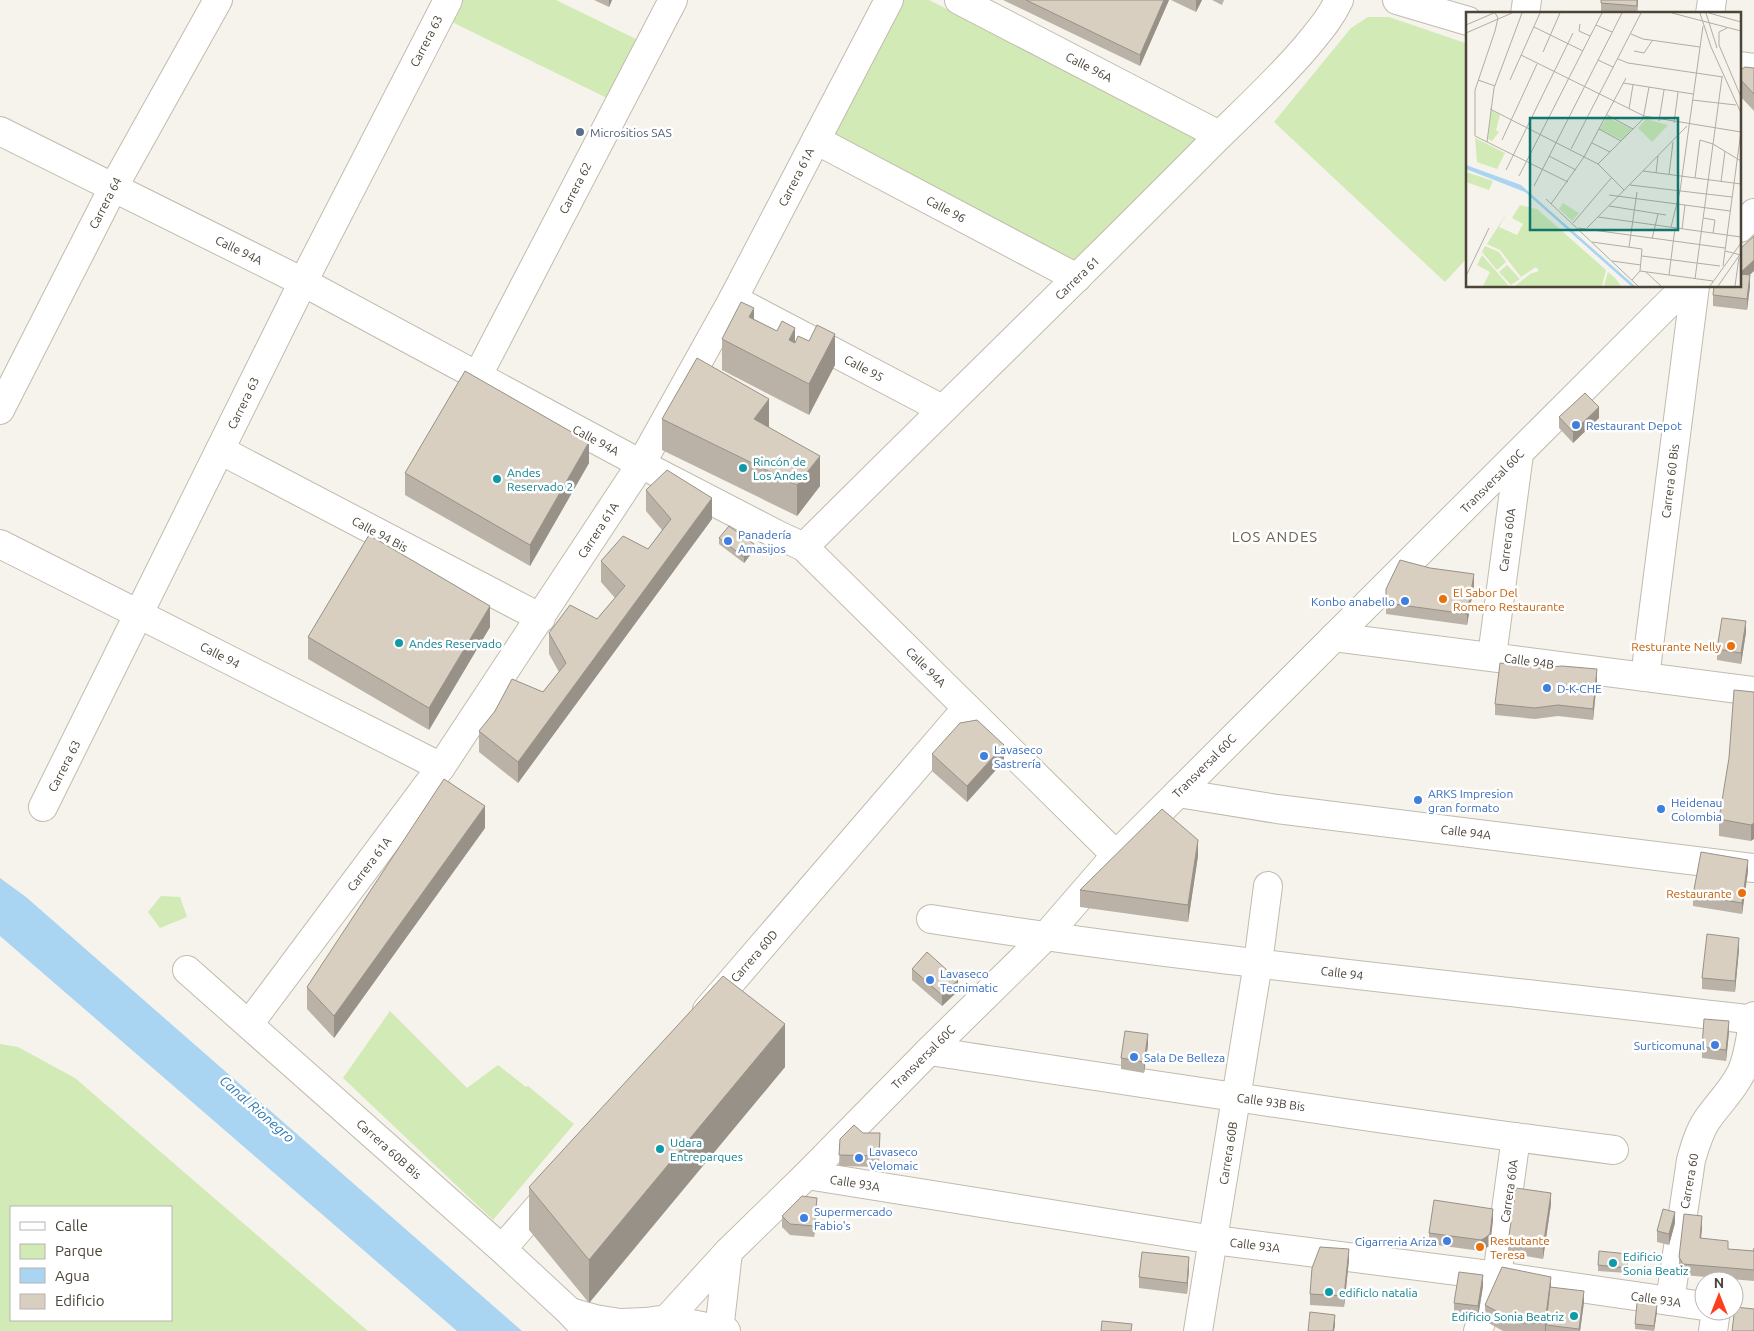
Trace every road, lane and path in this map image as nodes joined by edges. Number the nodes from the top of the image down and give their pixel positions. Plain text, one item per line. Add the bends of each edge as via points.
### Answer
1 (218, 0) edge
2 (448, 0) edge
3 (673, 0) edge
4 (889, 0) edge
5 (959, 0) edge
6 (1339, 0) edge
7 (1397, 0) edge
8 (1466, 20) edge
9 (0, 131) edge
10 (1220, 135) junction
11 (816, 140) junction
12 (113, 188) junction
13 (1754, 213) edge
14 (1742, 226) edge
15 (1077, 278) junction
16 (303, 282) junction
17 (1684, 288) edge
18 (1695, 288) edge
19 (733, 299) junction
20 (477, 377) junction
21 (942, 409) junction
22 (0, 410) edge
23 (220, 450) junction
24 (1519, 454) junction
25 (641, 464) junction
26 (0, 544) edge
27 (804, 547) junction
28 (140, 614) junction
29 (541, 618) junction
30 (1334, 636) junction
31 (1492, 656) junction
32 (1645, 676) junction
33 (1754, 691) edge
34 (966, 708) junction
35 (441, 767) junction
36 (1178, 793) junction
37 (44, 808) dead end
38 (1116, 855) junction
39 (1754, 868) edge
40 (1268, 886) dead end
41 (932, 919) dead end
42 (1045, 937) junction
43 (1258, 963) junction
44 (187, 970) dead end
45 (1754, 1019) edge
46 (249, 1024) junction
47 (689, 1031) edge
48 (929, 1050) junction
49 (1236, 1097) junction
50 (1516, 1138) junction
51 (1614, 1150) dead end
52 (567, 1174) edge
53 (807, 1175) junction
54 (1214, 1240) junction
55 (502, 1249) junction
56 (728, 1252) junction
57 (1497, 1276) junction
58 (1670, 1301) junction
59 (1694, 1305) edge
60 (667, 1319) junction
61 (579, 1321) edge
62 (1721, 1321) edge
63 (721, 1331) edge
64 (1198, 1331) edge
65 (1478, 1331) edge
66 (1713, 1331) edge

1 - 12 street, Carrera 64
2 - 16 street, Carrera 63
3 - 20 street, Carrera 62
4 - 11 street, Carrera 61A
5 - 10 street, Calle 96A
6 - 10 street, Carrera 61 via 1331,17 1282,76
7 - 8 street
9 - 12 street, Calle 94A
10 - 15 street, Carrera 61
11 - 15 street, Calle 96
11 - 19 street, Carrera 61A
12 - 16 street, Calle 94A
12 - 22 street, Carrera 64
13 - 14 street
15 - 21 street, Carrera 61
16 - 20 street, Calle 94A
16 - 23 street, Carrera 63
17 - 24 street, Transversal 60C
18 - 32 street, Carrera 60 Bis
19 - 21 street, Calle 95
19 - 25 street, Carrera 61A
20 - 25 street, Calle 94A
21 - 27 street, Carrera 61
23 - 28 street, Carrera 63
23 - 29 street, Calle 94 Bis
24 - 30 street, Transversal 60C
24 - 31 street, Carrera 60A
25 - 27 street, Calle 94A
25 - 29 street, Carrera 61A
26 - 28 street, Calle 94
27 - 34 street, Calle 94A
28 - 35 street, Calle 94
28 - 37 street, Carrera 63
29 - 35 street, Carrera 61A
30 - 31 street, Calle 94B
30 - 36 street, Transversal 60C
31 - 32 street, Calle 94B
32 - 33 street, Calle 94B
34 - 38 street, Calle 94A
34 - 47 street, Carrera 60D
35 - 46 street, Carrera 61A
36 - 38 street, Transversal 60C
36 - 39 street, Calle 94A
38 - 42 street, Transversal 60C
40 - 43 street, Carrera 60B
41 - 42 street, Calle 94
42 - 43 street, Calle 94
42 - 48 street, Transversal 60C
43 - 45 street, Calle 94
43 - 49 street, Carrera 60B
44 - 46 street, Carrera 60B Bis
45 - 58 street, Carrera 60 via 1741,1072 1697,1139
46 - 55 street, Carrera 60B Bis
48 - 49 street, Calle 93B Bis
48 - 53 street, Transversal 60C
49 - 50 street, Calle 93B Bis
49 - 54 street, Carrera 60B
50 - 51 street, Calle 93B Bis
50 - 57 street, Carrera 60A
52 - 55 street
53 - 54 street, Calle 93A
53 - 56 street, Transversal 60C
54 - 57 street, Calle 93A
54 - 64 street, Carrera 60B
55 - 61 street, Carrera 60B Bis
56 - 60 street, Transversal 60C
56 - 63 street
57 - 58 street, Calle 93A
57 - 65 street, Carrera 60A
58 - 59 street, Calle 93A
60 - 61 street via 620,1323 595,1319
60 - 63 street
62 - 66 street

